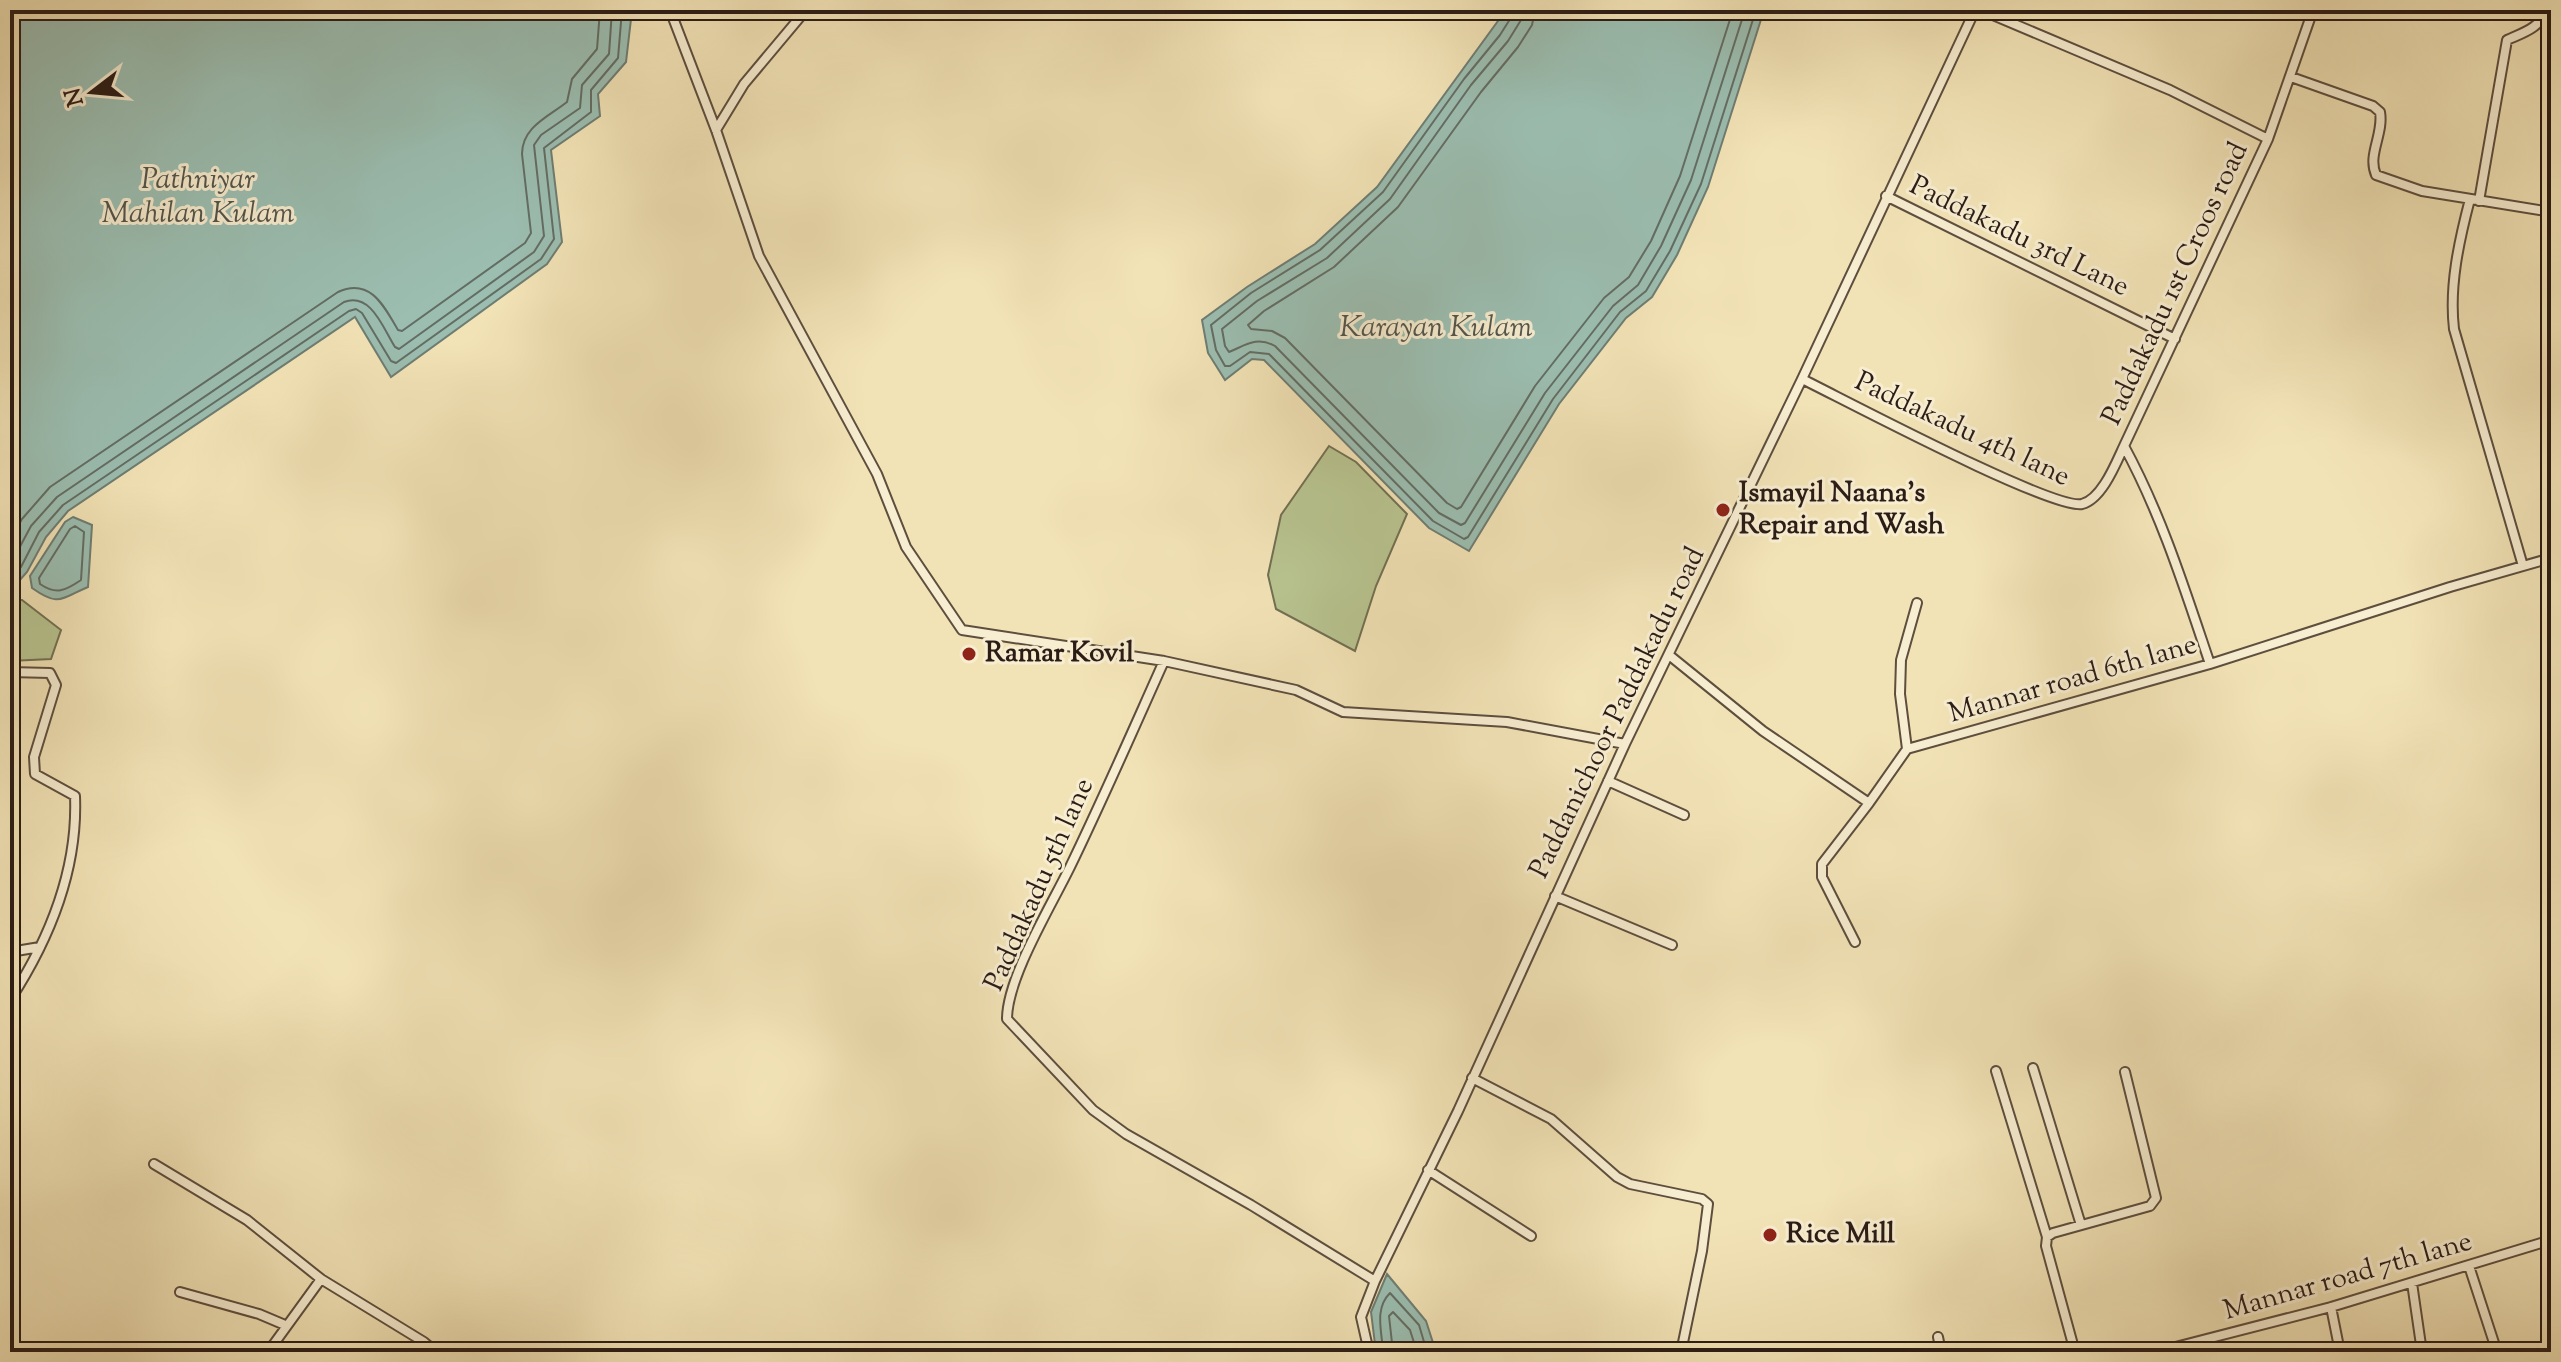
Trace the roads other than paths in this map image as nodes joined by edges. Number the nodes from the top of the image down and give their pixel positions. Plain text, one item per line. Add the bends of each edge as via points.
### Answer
1 (670, 10) edge
2 (806, 10) edge
3 (1978, 10) edge
4 (2313, 10) edge
5 (2545, 10) edge
6 (2291, 77) junction
7 (716, 130) junction
8 (2268, 139) junction
9 (1886, 196) junction
10 (2474, 200) junction
11 (2551, 212) edge
12 (2175, 339) junction
13 (1802, 379) junction
14 (2124, 446) junction
15 (2551, 558) edge
16 (2523, 566) junction
17 (1917, 603) dead end
18 (1669, 655) junction
19 (1164, 661) junction
20 (2210, 664) junction
21 (10, 672) edge
22 (1625, 744) junction
23 (1907, 749) junction
24 (1608, 781) junction
25 (1869, 803) junction
26 (1684, 815) dead end
27 (1555, 896) junction
28 (1855, 942) dead end
29 (1672, 945) dead end
30 (40, 947) junction
31 (10, 952) edge
32 (10, 1000) edge
33 (2033, 1068) dead end
34 (1996, 1071) dead end
35 (2125, 1072) dead end
36 (1472, 1078) junction
37 (154, 1164) dead end
38 (1428, 1170) junction
39 (2081, 1225) junction
40 (1531, 1236) dead end
41 (2047, 1237) junction
42 (2548, 1241) edge
43 (2551, 1256) edge
44 (2469, 1266) junction
45 (321, 1279) junction
46 (1375, 1281) junction
47 (2412, 1283) junction
48 (180, 1292) dead end
49 (2331, 1307) junction
50 (285, 1325) junction
51 (1938, 1337) dead end
52 (268, 1352) edge
53 (436, 1352) edge
54 (1369, 1352) edge
55 (1681, 1352) edge
56 (1941, 1352) edge
57 (2075, 1352) edge
58 (2156, 1352) edge
59 (2340, 1352) edge
60 (2422, 1352) edge
61 (2497, 1352) edge

1 - 7 street
2 - 7 street via 744,84
3 - 8 street via 2170,90
3 - 9 street, Paddanichoor Paddakadu road
4 - 6 street, Paddakadu 1st Croos road
5 - 10 street via 2536,26 2507,40
6 - 8 street, Paddakadu 1st Croos road
6 - 10 street via 2380,112 2383,125 2371,165 2376,175 2422,191
7 - 19 street via 759,256 877,474 906,547 962,630
8 - 12 street, Paddakadu 1st Croos road
9 - 12 street, Paddakadu 3rd Lane
9 - 13 street, Paddanichoor Paddakadu road
10 - 11 street
10 - 16 street via 2460,237 2451,306 2454,329
12 - 14 street, Paddakadu 1st Croos road
13 - 14 street, Paddakadu 4th lane via 2024,488 2068,504 2084,504 2104,486
13 - 18 street, Paddanichoor Paddakadu road
14 - 20 street, Paddakadu 1st Croos road via 2171,547
15 - 16 street, Mannar road 6th lane
16 - 20 street, Mannar road 6th lane
17 - 23 street via 1901,660
18 - 22 street, Paddanichoor Paddakadu road
18 - 25 street via 1763,731
19 - 22 street via 1296,690 1343,712 1507,722
19 - 46 street, Paddakadu 5th lane via 1021,968 1007,1019 1093,1110 1126,1134
20 - 23 street, Mannar road 6th lane
21 - 30 street via 50,673 56,685 34,757 35,774 75,796 67,880
22 - 24 street, Paddanichoor Paddakadu road
23 - 25 street
24 - 26 street
24 - 27 street, Paddanichoor Paddakadu road
25 - 28 street via 1822,864 1822,877
27 - 29 street
27 - 36 street, Paddanichoor Paddakadu road
30 - 31 street
30 - 32 street
33 - 39 street
34 - 41 street
35 - 39 street via 2156,1198 2150,1206
36 - 38 street, Paddanichoor Paddakadu road
36 - 55 street via 1551,1119 1630,1184 1708,1204
37 - 45 street via 247,1220
38 - 40 street
38 - 46 street, Paddanichoor Paddakadu road
39 - 41 street
41 - 57 street
42 - 43 street
42 - 44 street, Mannar road 7th lane
44 - 47 street, Mannar road 7th lane
44 - 61 street
45 - 50 street
45 - 53 street
46 - 54 street, Paddanichoor Paddakadu road via 1361,1317
47 - 49 street, Mannar road 7th lane
47 - 60 street
48 - 50 street
49 - 58 street, Mannar road 7th lane
49 - 59 street
50 - 52 street
51 - 56 street

